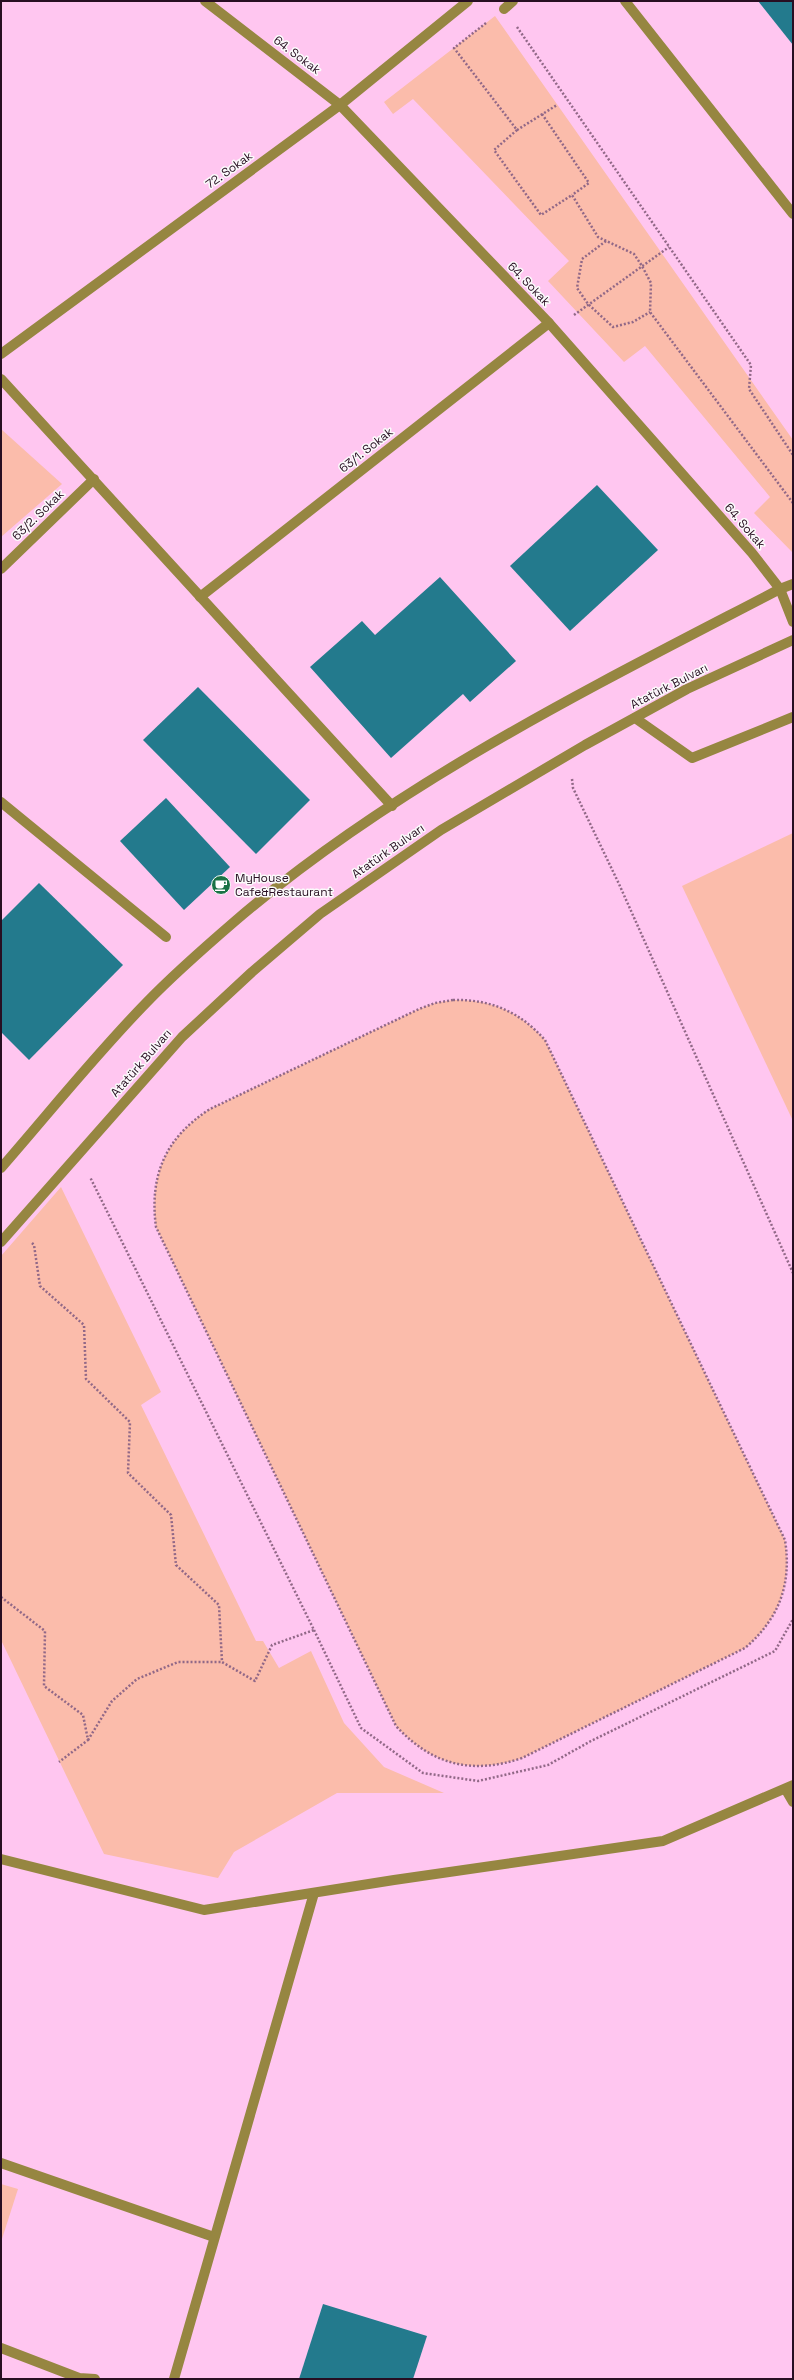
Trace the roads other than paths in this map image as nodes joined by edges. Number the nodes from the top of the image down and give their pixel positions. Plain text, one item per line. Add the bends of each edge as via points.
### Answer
1 (204, 1) edge
2 (468, 1) edge
3 (513, 1) edge
4 (624, 1) edge
5 (504, 9) road end
6 (340, 105) junction
7 (793, 214) edge
8 (551, 326) junction
9 (1, 354) edge
10 (1, 379) edge
11 (94, 480) junction
12 (1, 569) edge
13 (793, 584) edge
14 (780, 589) junction
15 (200, 598) junction
16 (793, 622) edge
17 (793, 640) edge
18 (793, 717) edge
19 (635, 718) junction
20 (1, 802) edge
21 (392, 806) junction
22 (166, 937) dead end
23 (1, 1168) edge
24 (1, 1242) edge
25 (790, 1787) edge
26 (793, 1802) edge
27 (1, 1859) edge
28 (314, 1893) junction
29 (1, 2163) edge
30 (214, 2238) junction
31 (1, 2348) edge
32 (95, 2379) edge
33 (174, 2379) edge

1 - 6 street, 64. Sokak
2 - 6 street, 72. Sokak
3 - 5 street
4 - 7 street
6 - 8 street, 64. Sokak
6 - 9 street, 72. Sokak
8 - 14 street, 64. Sokak via 752,553
8 - 15 street, 63/1. Sokak
10 - 11 street
11 - 12 street, 63/2. Sokak
11 - 15 street
13 - 14 street
14 - 16 street, 64. Sokak
14 - 21 street via 517,729
15 - 21 street
17 - 19 street, Atatürk Bulvarı via 687,690
18 - 19 street via 692,758
19 - 24 street, Atatürk Bulvarı via 441,830 320,914 182,1037
20 - 22 street
21 - 23 street via 324,853 235,921 147,1002
25 - 26 street
25 - 28 street via 663,1841
27 - 28 street via 204,1910
28 - 30 street
29 - 30 street
30 - 33 street
31 - 32 street via 79,2378

